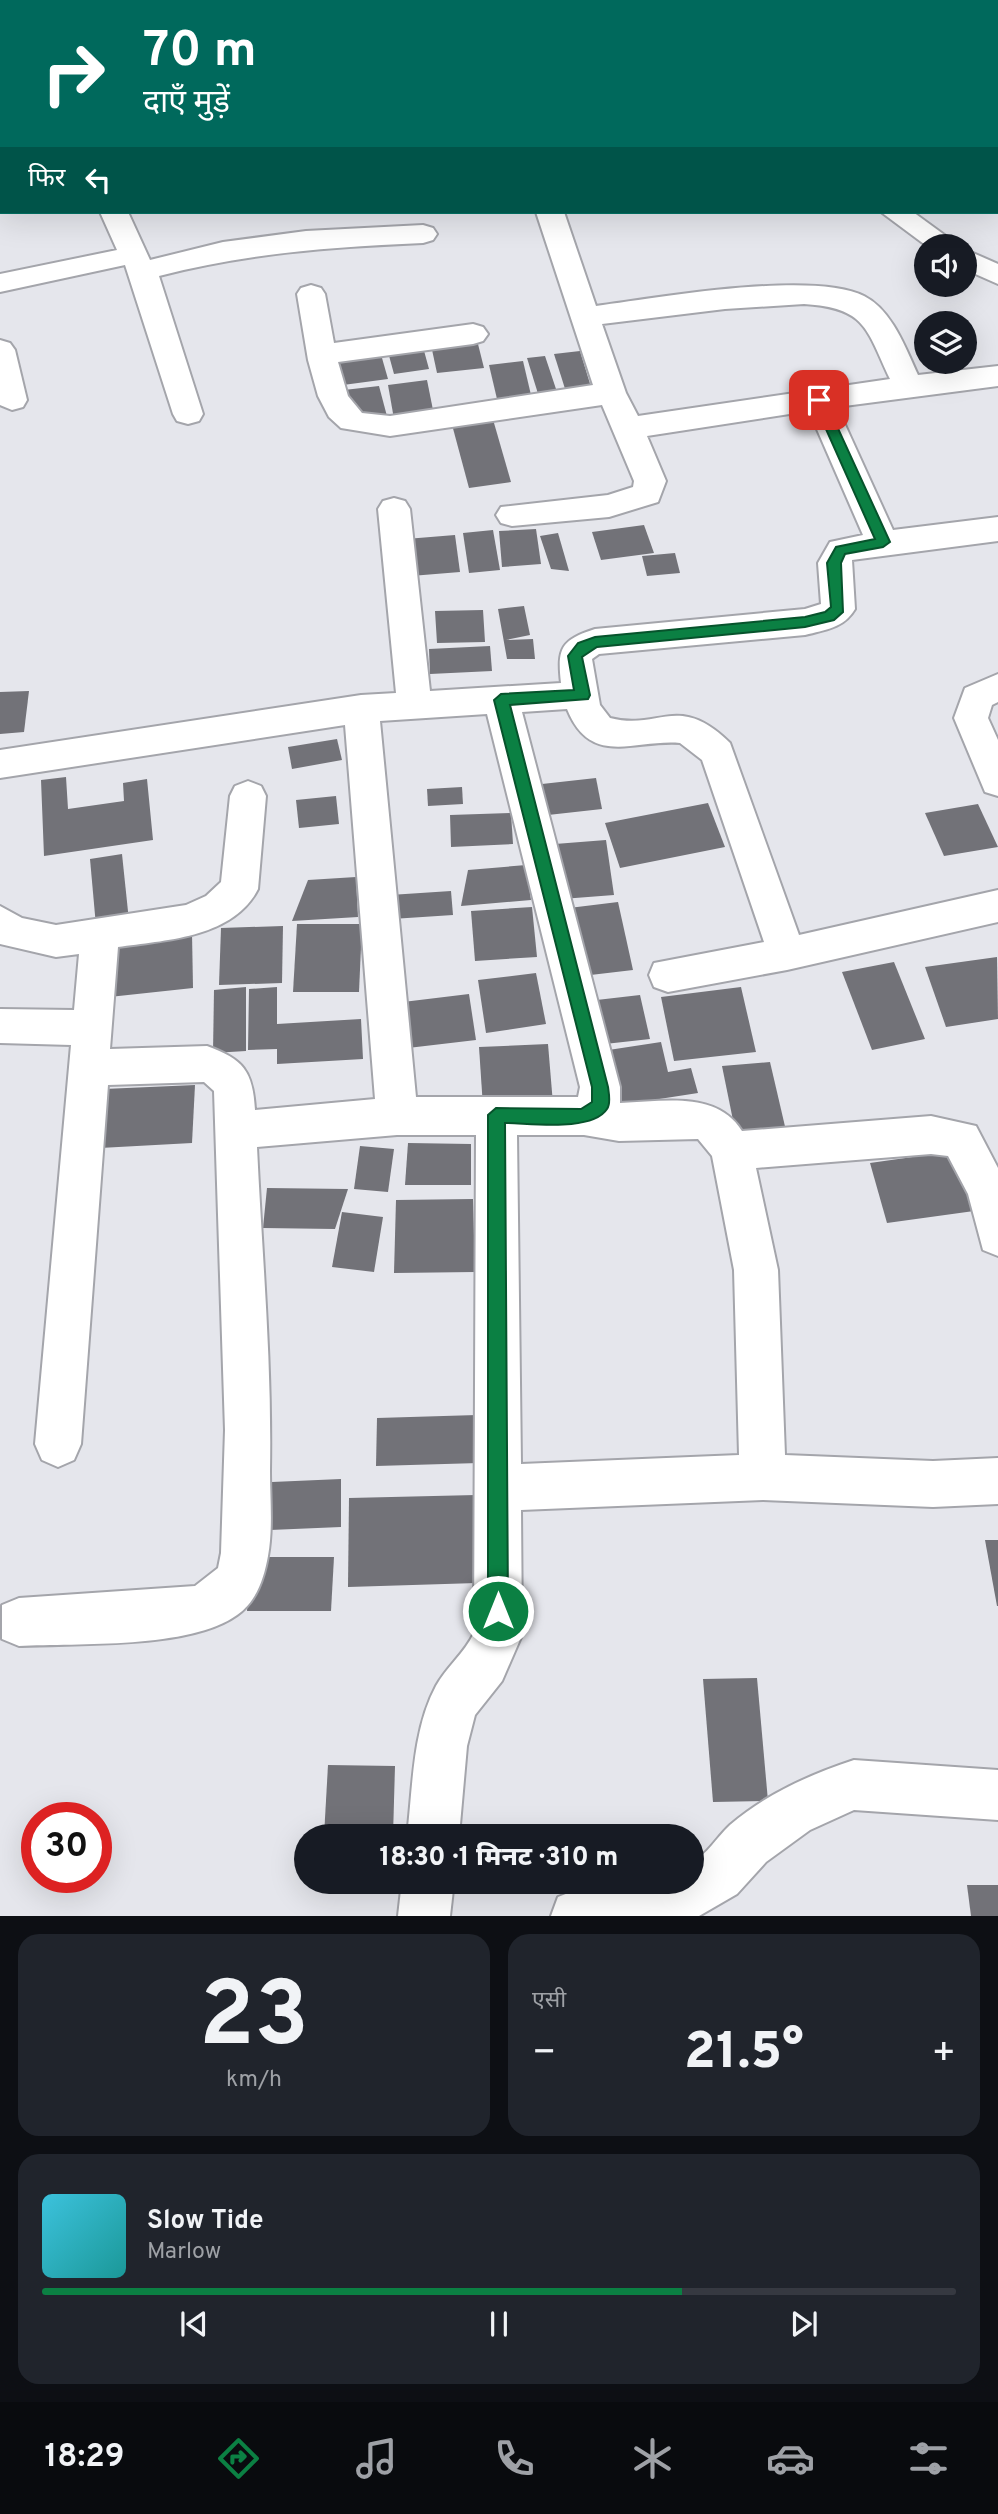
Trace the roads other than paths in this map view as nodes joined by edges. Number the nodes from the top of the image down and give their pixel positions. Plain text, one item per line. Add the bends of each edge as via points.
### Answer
1 (115, 214) edge
2 (551, 214) edge
3 (899, 214) edge
4 (939, 233) edge
5 (423, 234) dead end
6 (138, 263) junction
7 (977, 264) edge
8 (998, 275) edge
9 (0, 283) edge
10 (311, 295) dead end
11 (586, 317) junction
12 (473, 334) dead end
13 (0, 350) edge
14 (323, 354) junction
15 (998, 376) edge
16 (909, 386) junction
17 (611, 393) junction
18 (12, 400) dead end
19 (819, 400) junction
20 (188, 414) dead end
21 (629, 428) junction
22 (394, 509) dead end
23 (512, 515) dead end
24 (998, 529) edge
25 (883, 542) junction
26 (998, 687) edge
27 (583, 695) junction
28 (501, 700) junction
29 (414, 705) junction
30 (361, 709) junction
31 (0, 764) edge
32 (998, 782) edge
33 (248, 796) dead end
34 (998, 906) edge
35 (0, 922) edge
36 (100, 934) junction
37 (787, 954) junction
38 (667, 975) dead end
39 (0, 1026) edge
40 (90, 1048) junction
41 (496, 1115) junction
42 (397, 1116) junction
43 (584, 1116) junction
44 (237, 1130) junction
45 (732, 1151) junction
46 (998, 1236) edge
47 (58, 1444) dead end
48 (763, 1477) junction
49 (998, 1481) edge
50 (498, 1488) junction
51 (19, 1622) dead end
52 (998, 1795) edge
53 (434, 1824) edge
54 (427, 1894) edge
55 (424, 1916) edge
56 (577, 1916) edge

1 - 6 street
2 - 11 street
3 - 4 street
5 - 6 street via 306,240
6 - 9 street
6 - 20 street
7 - 8 street
10 - 14 street
11 - 16 street via 726,299 844,298 873,318
11 - 17 street
12 - 14 street
13 - 18 street
14 - 17 street via 334,402 347,418 369,424 390,426
15 - 16 street
16 - 19 street
17 - 21 street
19 - 21 street
19 - 25 street
21 - 23 street via 649,481 647,494 609,506
22 - 29 street
24 - 25 street
25 - 27 street via 841,550 834,563 838,609 829,616 583,647 575,656
26 - 32 street via 977,698 971,718
27 - 28 street
27 - 37 street via 589,719 599,728 617,733 679,728 700,735 717,753
28 - 29 street
28 - 43 street via 600,1087 600,1105
29 - 30 street
30 - 31 street
30 - 42 street
33 - 36 street via 239,889 219,907 190,920
34 - 37 street
35 - 36 street via 11,932 37,940 56,942
36 - 40 street
37 - 38 street
39 - 40 street
40 - 44 street via 207,1064 225,1072 234,1088
40 - 47 street
41 - 42 street
41 - 43 street
41 - 50 street
42 - 44 street
43 - 45 street via 619,1122 711,1124
44 - 51 street via 248,1430 245,1553 238,1581 221,1598 200,1609
45 - 46 street via 931,1135 961,1139 988,1191
45 - 48 street via 756,1270
48 - 49 street via 933,1484
48 - 50 street
50 - 53 street via 498,1635 485,1664 453,1702 442,1746
52 - 56 street via 854,1785 792,1812 748,1844 719,1876 671,1902
54 - 55 street

